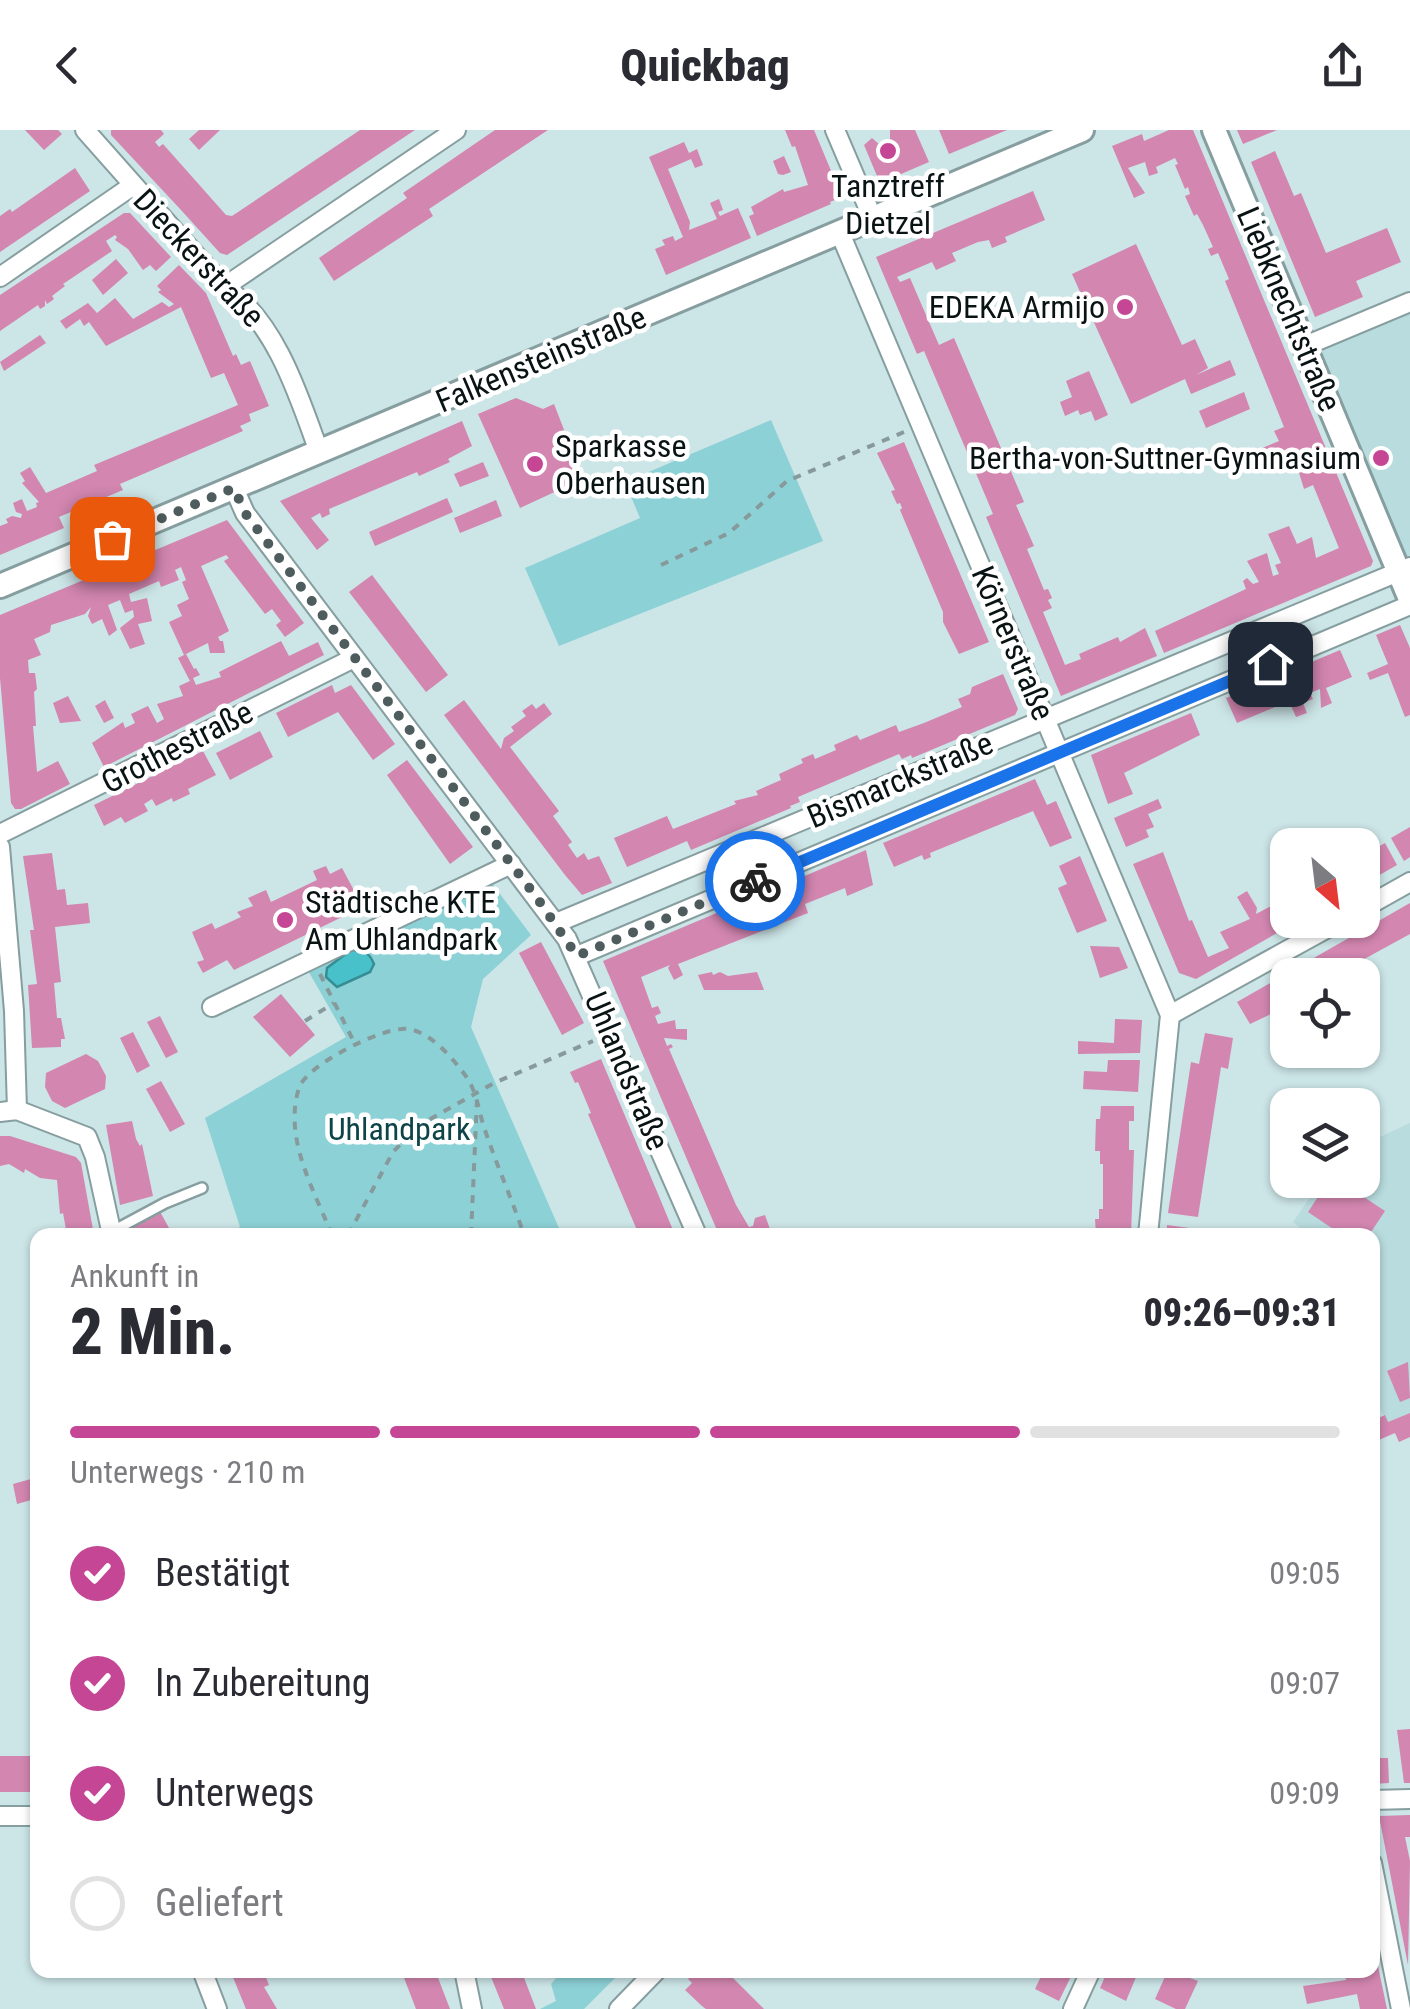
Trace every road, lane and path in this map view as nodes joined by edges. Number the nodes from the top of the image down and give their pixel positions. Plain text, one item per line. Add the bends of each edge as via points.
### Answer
1 (85, 130) edge
2 (456, 130) edge
3 (835, 130) edge
4 (1082, 130) edge
5 (1214, 130) edge
6 (132, 186) junction
7 (873, 218) junction
8 (840, 233) junction
9 (0, 277) edge
10 (224, 287) junction
11 (1410, 302) edge
12 (1304, 346) junction
13 (922, 424) junction
14 (320, 452) junction
15 (234, 488) junction
16 (661, 565) dead end
17 (1404, 569) edge
18 (0, 586) edge
19 (1410, 602) edge
20 (354, 658) junction
21 (1045, 719) junction
22 (1059, 753) junction
23 (0, 834) edge
24 (0, 846) edge
25 (511, 864) junction
26 (1410, 882) edge
27 (1380, 899) edge
28 (556, 924) junction
29 (1309, 938) edge
30 (577, 956) junction
31 (311, 958) junction
32 (334, 1003) junction
33 (212, 1007) dead end
34 (1170, 1015) junction
35 (305, 1021) dead end
36 (611, 1033) junction
37 (356, 1046) junction
38 (477, 1094) junction
39 (9, 1111) edge
40 (202, 1188) dead end
41 (111, 1228) edge
42 (122, 1228) edge
43 (329, 1228) edge
44 (352, 1228) edge
45 (471, 1228) edge
46 (521, 1228) edge
47 (694, 1228) edge
48 (1149, 1228) edge
49 (1410, 1799) edge
50 (1380, 1800) edge
51 (0, 1816) edge
52 (30, 1816) edge
53 (1380, 1903) edge
54 (205, 1978) edge
55 (466, 1978) edge
56 (650, 1978) edge
57 (1087, 1978) edge
58 (217, 2009) edge
59 (472, 2009) edge
60 (619, 2009) edge
61 (1073, 2009) edge
62 (1401, 2009) edge

1 - 6 street, Dieckerstraße
2 - 10 street
3 - 7 street
4 - 7 street, Falkensteinstraße
5 - 12 street, Liebknechtstraße
6 - 9 street
6 - 10 street, Dieckerstraße
7 - 8 street, Falkensteinstraße
8 - 13 street, Körnerstraße
8 - 14 street, Falkensteinstraße
10 - 14 street, Dieckerstraße via 266,330
11 - 12 street
12 - 17 street, Liebknechtstraße
13 - 16 path via 787,480 729,533
13 - 21 street, Körnerstraße
14 - 15 street, Falkensteinstraße
15 - 18 street, Falkensteinstraße
15 - 20 street, Uhlandstraße via 245,513
17 - 19 street, Liebknechtstraße
17 - 21 street, Bismarckstraße
19 - 22 street, Bismarckstraße
20 - 23 street, Grothestraße
20 - 25 street, Uhlandstraße
21 - 22 street, Körnerstraße
21 - 28 street, Bismarckstraße
22 - 30 street, Bismarckstraße
22 - 34 street, Körnerstraße
24 - 39 street via 14,1011
25 - 28 street, Uhlandstraße
25 - 31 street
26 - 27 street
28 - 30 street, Uhlandstraße
29 - 34 street
30 - 36 street, Uhlandstraße
31 - 32 path
31 - 33 street
32 - 35 path
32 - 37 path
34 - 48 street, Körnerstraße
36 - 38 path
36 - 47 street, Uhlandstraße
37 - 38 path via 390,1030 418,1032 444,1050
37 - 43 path via 312,1068 297,1094 298,1149
38 - 44 path via 418,1126 394,1152
38 - 45 path
38 - 46 path
39 - 41 street via 90,1141
40 - 42 lane
49 - 50 street
51 - 52 street
53 - 62 street
54 - 58 street
55 - 59 street
56 - 60 street
57 - 61 street

